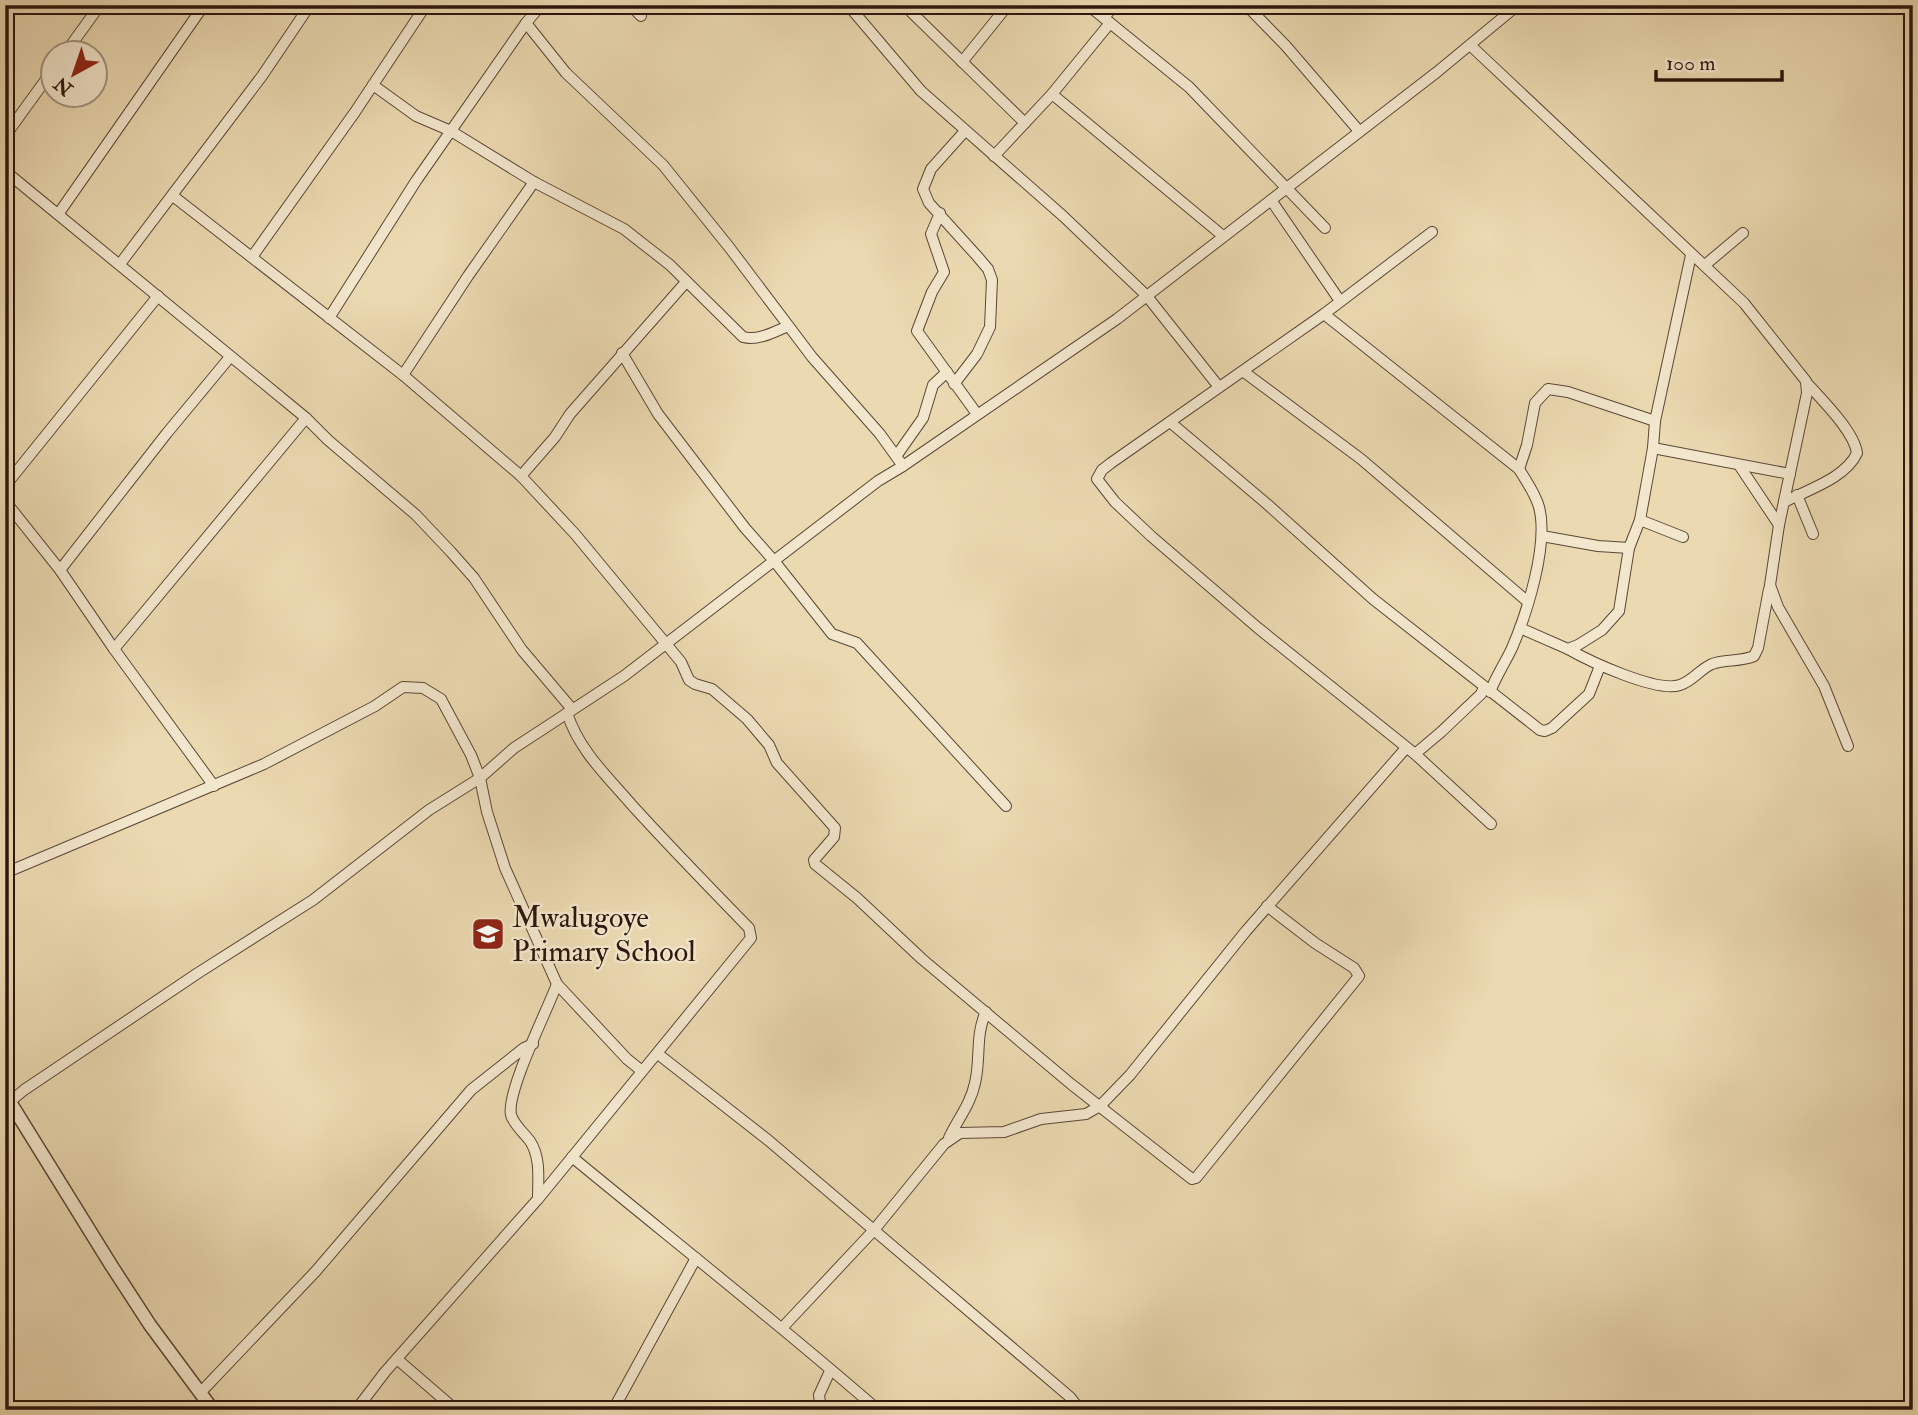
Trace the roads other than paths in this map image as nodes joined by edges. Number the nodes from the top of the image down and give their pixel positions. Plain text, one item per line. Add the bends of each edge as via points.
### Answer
1 (100, 5) edge
2 (204, 5) edge
3 (310, 5) edge
4 (426, 5) edge
5 (541, 5) edge
6 (630, 5) edge
7 (848, 5) edge
8 (904, 5) edge
9 (1007, 5) edge
10 (1088, 5) edge
11 (1115, 5) edge
12 (1246, 5) edge
13 (1518, 5) edge
14 (641, 16) dead end
15 (1107, 20) junction
16 (526, 23) junction
17 (76, 38) edge
18 (1470, 45) junction
19 (962, 62) junction
20 (373, 85) junction
21 (38, 90) edge
22 (1052, 94) junction
23 (1025, 123) junction
24 (452, 131) junction
25 (965, 131) junction
26 (1359, 131) junction
27 (5, 136) edge
28 (994, 156) junction
29 (5, 171) edge
30 (534, 182) junction
31 (1288, 187) junction
32 (173, 196) junction
33 (1271, 200) junction
34 (59, 213) junction
35 (940, 214) junction
36 (1325, 228) dead end
37 (1432, 232) dead end
38 (1743, 233) dead end
39 (1223, 236) junction
40 (1691, 255) junction
41 (252, 257) junction
42 (120, 264) junction
43 (1705, 265) junction
44 (686, 282) junction
45 (1146, 295) junction
46 (158, 296) junction
47 (1340, 301) junction
48 (1324, 314) junction
49 (329, 318) junction
50 (788, 326) junction
51 (622, 353) junction
52 (230, 356) junction
53 (947, 372) junction
54 (1244, 372) junction
55 (403, 375) junction
56 (1806, 381) junction
57 (954, 384) junction
58 (1219, 387) junction
59 (977, 414) junction
60 (306, 418) junction
61 (1655, 421) junction
62 (1170, 422) junction
63 (1653, 448) junction
64 (897, 455) junction
65 (1739, 465) junction
66 (903, 466) junction
67 (1519, 469) junction
68 (1790, 474) junction
69 (521, 476) junction
70 (5, 486) edge
71 (1797, 495) junction
72 (5, 501) edge
73 (1784, 502) junction
74 (1640, 520) junction
75 (1780, 525) junction
76 (1813, 534) dead end
77 (1542, 536) junction
78 (1683, 537) dead end
79 (1629, 548) junction
80 (775, 562) junction
81 (60, 570) junction
82 (1770, 585) junction
83 (1528, 603) junction
84 (1520, 628) junction
85 (666, 644) junction
86 (114, 649) junction
87 (1568, 649) junction
88 (1600, 666) junction
89 (1487, 689) junction
90 (570, 711) junction
91 (1848, 746) dead end
92 (1411, 751) junction
93 (480, 778) junction
94 (214, 786) junction
95 (1006, 806) dead end
96 (1492, 824) dead end
97 (5, 873) edge
98 (1267, 906) junction
99 (556, 984) junction
100 (986, 1012) junction
101 (533, 1044) junction
102 (658, 1054) junction
103 (642, 1072) junction
104 (7, 1101) edge
105 (1100, 1106) junction
106 (947, 1141) junction
107 (572, 1157) junction
108 (538, 1199) junction
109 (874, 1230) junction
110 (696, 1258) junction
111 (783, 1327) junction
112 (397, 1359) junction
113 (830, 1371) junction
114 (201, 1392) junction
115 (213, 1410) edge
116 (356, 1410) edge
117 (456, 1410) edge
118 (613, 1410) edge
119 (821, 1410) edge
120 (878, 1410) edge
121 (1080, 1410) edge

1 - 17 street
2 - 34 street
3 - 32 street
4 - 20 street
5 - 16 street
6 - 14 street
7 - 25 street via 921,91
8 - 19 street
9 - 19 street
10 - 15 street
11 - 15 street
12 - 26 street
13 - 18 street
15 - 22 street
15 - 31 street via 1189,87
16 - 24 street
16 - 50 street via 566,73 663,166
18 - 26 street
18 - 40 street
19 - 23 street
20 - 24 street via 416,116
20 - 41 street
21 - 27 street
22 - 23 street
22 - 39 street
23 - 28 street
24 - 30 street
24 - 49 street
25 - 28 street
25 - 35 street via 926,177 924,195
26 - 31 street
28 - 45 street
29 - 34 street
30 - 44 street via 624,229
30 - 55 street
31 - 33 street
31 - 36 street
32 - 41 street
32 - 42 street
33 - 39 street
33 - 47 street
34 - 42 street
35 - 53 street via 931,234 944,272 917,331
35 - 57 street via 992,280 990,327
37 - 47 street
38 - 43 street
39 - 45 street
40 - 43 street
40 - 61 street
41 - 49 street
42 - 46 street
43 - 56 street via 1744,303
44 - 50 street via 743,337 763,337
44 - 51 street
45 - 58 street
45 - 59 street via 1084,343
46 - 52 street
46 - 70 street
47 - 48 street
48 - 54 street
48 - 67 street
49 - 55 street
50 - 64 street
51 - 69 street
51 - 80 street via 658,414
52 - 60 street
52 - 81 street
53 - 57 street
53 - 64 street via 933,385 923,418
54 - 58 street
54 - 83 street via 1361,459
55 - 69 street
56 - 68 street
56 - 71 street via 1838,419 1857,453 1840,472
57 - 59 street
58 - 62 street
59 - 66 street
60 - 86 street
60 - 90 street via 451,552
61 - 63 street
61 - 67 street via 1548,389 1535,403
62 - 89 street via 1373,599
62 - 92 street via 1102,470 1099,484 1151,536 1258,628
63 - 65 street
63 - 74 street
64 - 66 street
65 - 68 street
65 - 75 street
66 - 80 street
67 - 77 street via 1539,505
68 - 73 street
69 - 85 street
71 - 73 street
71 - 76 street
72 - 81 street
73 - 75 street
74 - 78 street
74 - 79 street
75 - 82 street
77 - 79 street
77 - 83 street
79 - 87 street via 1617,615
80 - 85 street
80 - 95 street via 832,634 857,643
81 - 86 street
82 - 88 street via 1758,648 1751,657 1710,665 1677,687
82 - 91 street via 1824,686
83 - 84 street
84 - 87 street
84 - 89 street
85 - 90 street
85 - 100 street via 689,680 712,689 747,719 769,745 777,763 835,828 815,864
86 - 94 street
87 - 88 street
88 - 89 street via 1589,694 1548,730 1540,730
89 - 92 street via 1441,732
90 - 93 street via 514,748
90 - 102 street via 578,740 589,757 751,933 742,951
92 - 96 street
92 - 98 street
93 - 94 street via 441,699 412,686
93 - 99 street via 505,868
93 - 104 street via 429,810 313,900
94 - 97 street
98 - 105 street
98 - 105 street via 1359,976 1196,1178 1189,1178
99 - 101 street
99 - 103 street
100 - 105 street
100 - 106 street via 979,1030 972,1096
101 - 108 street via 511,1105 513,1119 535,1150
101 - 114 street via 477,1084 316,1271
102 - 103 street
102 - 109 street
103 - 107 street
104 - 114 street via 150,1325
105 - 106 street via 1086,1114 1041,1119 1004,1132 960,1133
106 - 109 street
107 - 108 street
107 - 110 street
108 - 112 street
109 - 111 street
109 - 121 street
110 - 111 street
110 - 118 street
111 - 113 street
112 - 116 street
112 - 117 street
113 - 119 street via 819,1395
113 - 120 street
114 - 115 street

